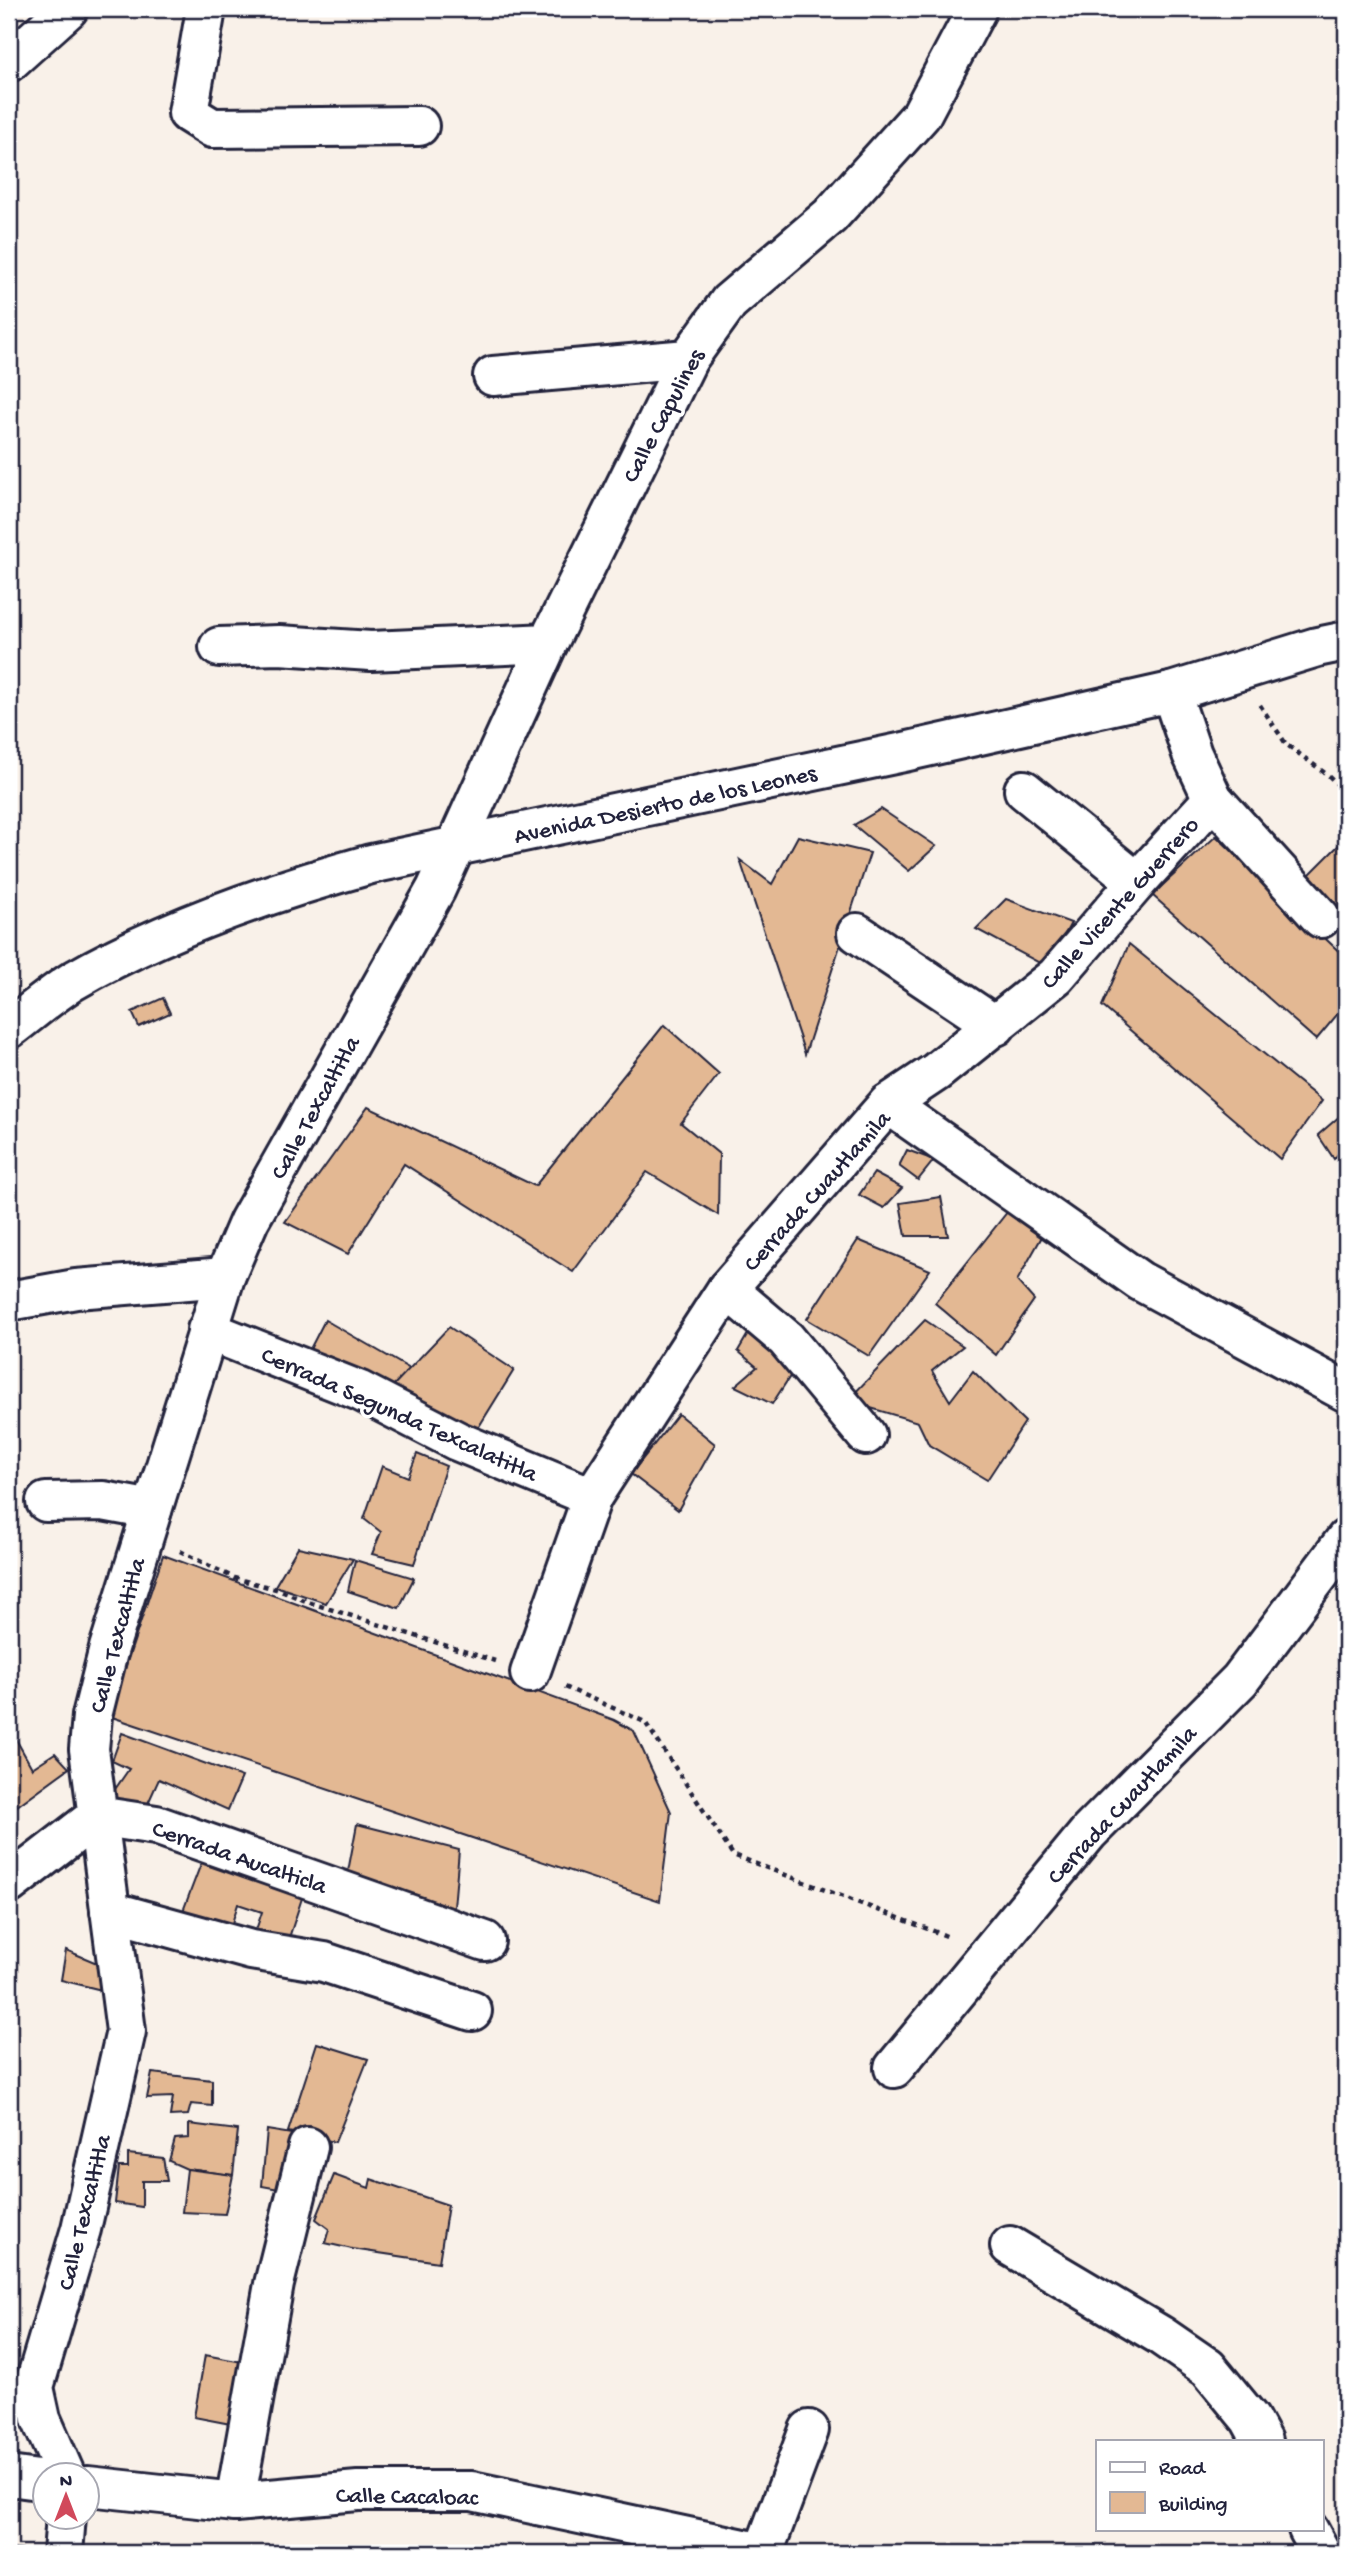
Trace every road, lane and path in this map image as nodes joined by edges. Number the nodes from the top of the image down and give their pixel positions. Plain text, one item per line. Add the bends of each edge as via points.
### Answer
1 (68, 9) edge
2 (206, 9) edge
3 (977, 9) edge
4 (9, 62) edge
5 (419, 126) dead end
6 (688, 359) junction
7 (493, 376) dead end
8 (1346, 641) edge
9 (548, 643) junction
10 (219, 647) dead end
11 (1239, 671) junction
12 (1171, 692) junction
13 (1024, 790) dead end
14 (1346, 793) edge
15 (1213, 799) junction
16 (456, 847) junction
17 (1137, 882) junction
18 (1321, 918) dead end
19 (857, 933) dead end
20 (996, 1026) junction
21 (9, 1029) edge
22 (888, 1104) junction
23 (225, 1277) junction
24 (727, 1289) junction
25 (9, 1301) edge
26 (207, 1330) junction
27 (1346, 1392) edge
28 (866, 1435) dead end
29 (592, 1497) junction
30 (46, 1502) dead end
31 (152, 1510) junction
32 (1346, 1539) edge
33 (530, 1672) junction
34 (97, 1816) junction
35 (9, 1884) edge
36 (110, 1910) junction
37 (485, 1941) dead end
38 (989, 1952) junction
39 (472, 2011) dead end
40 (894, 2068) dead end
41 (308, 2147) dead end
42 (1010, 2246) dead end
43 (21, 2384) edge
44 (808, 2430) dead end
45 (1261, 2440) edge
46 (59, 2460) edge
47 (9, 2476) edge
48 (32, 2479) edge
49 (102, 2488) edge
50 (235, 2502) junction
51 (65, 2530) edge
52 (1309, 2530) edge
53 (63, 2553) edge
54 (763, 2553) edge
55 (1321, 2553) edge

1 - 4 street
2 - 5 street via 187,113 212,128
3 - 6 street, Calle Capulines via 921,115 830,216 729,302
6 - 7 street
6 - 9 street, Calle Capulines
8 - 11 street, Avenida Desierto de los Leones
9 - 10 street via 371,651 279,645
9 - 16 street, Calle Capulines
11 - 12 street, Avenida Desierto de los Leones
11 - 14 path via 1286,744
12 - 15 street
12 - 16 street, Avenida Desierto de los Leones
13 - 17 street
15 - 17 street, Calle Vicente Guerrero
15 - 18 street
16 - 21 street, Avenida Desierto de los Leones via 307,882 184,929 72,982
16 - 23 street, Calle Texcaltitla via 249,1222
17 - 20 street, Calle Vicente Guerrero via 1056,976
19 - 20 street
20 - 22 street, Calle Vicente Guerrero
22 - 24 street, Cerrada Cuautlamila
22 - 27 street, Cerrada Cuautlamila via 1140,1281
23 - 25 street via 76,1289
23 - 26 street, Calle Texcaltitla
24 - 28 street via 786,1339
24 - 29 street, Cerrada Cuautlamila
26 - 29 street, Cerrada Segunda Texcalatitla via 360,1391 457,1441
26 - 31 street, Calle Texcaltitla
29 - 33 street, Cerrada Cuautlamila
30 - 31 street via 103,1501
31 - 33 path via 173,1548 234,1578
31 - 34 street, Calle Texcaltitla via 92,1716 89,1749
32 - 38 street, Cerrada Cuautlamila via 1240,1680 1089,1832
33 - 38 path via 645,1722 733,1855
34 - 35 street
34 - 36 street, Calle Texcaltitla
34 - 37 street, Cerrada Aucalticla via 156,1825
36 - 39 street via 251,1950 324,1962
36 - 43 street, Calle Texcaltitla via 126,2031 81,2229
38 - 40 street, Cerrada Cuautlamila
41 - 50 street via 274,2284
42 - 45 street via 1208,2368
43 - 46 street, Calle Texcaltitla
44 - 54 street
47 - 48 street
49 - 50 street, Calle Cacaloac
50 - 54 street, Calle Cacaloac via 358,2491 471,2491
51 - 53 street
52 - 55 street

